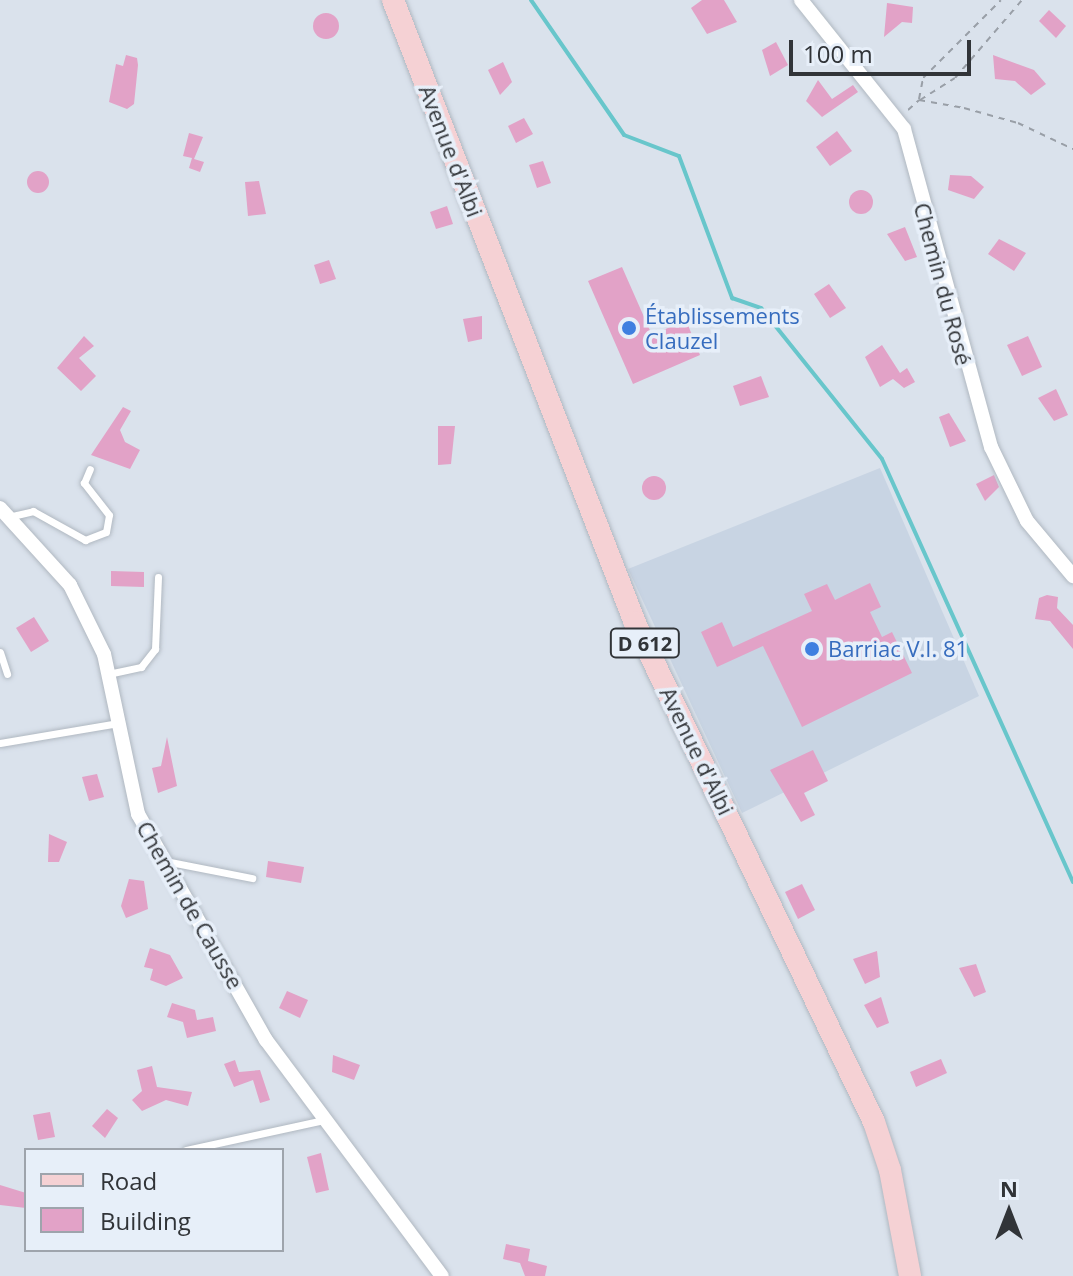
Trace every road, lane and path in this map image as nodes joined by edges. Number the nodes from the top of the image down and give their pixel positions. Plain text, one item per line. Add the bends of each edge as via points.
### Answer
1 (393, 0) edge
2 (801, 0) edge
3 (1001, 0) edge
4 (1022, 0) edge
5 (919, 100) junction
6 (898, 118) junction
7 (1073, 149) edge
8 (90, 469) dead end
9 (4, 513) edge
10 (1073, 576) edge
11 (158, 577) dead end
12 (0, 652) edge
13 (7, 674) dead end
14 (108, 674) junction
15 (118, 723) junction
16 (0, 743) edge
17 (165, 861) junction
18 (252, 878) dead end
19 (328, 1119) junction
20 (195, 1148) edge
21 (442, 1276) edge
22 (910, 1276) edge

1 - 22 main road, Avenue d'Albi / D 612 via 635,623 874,1122 894,1186
2 - 6 street, Chemin du Rosé
3 - 5 path via 923,78
4 - 5 path via 955,78
5 - 6 path
5 - 7 path via 1018,123
6 - 10 street, Chemin du Rosé via 991,447 1027,521
8 - 9 lane via 84,483 109,515 106,532 85,540 33,511
9 - 14 street, Chemin de Causse via 70,585
11 - 14 lane via 155,649 141,667
12 - 13 lane
14 - 15 street, Chemin de Causse
15 - 16 lane
15 - 17 street, Chemin de Causse via 138,814
17 - 18 lane
17 - 19 street, Chemin de Causse via 266,1040
19 - 20 lane
19 - 21 street, Chemin de Causse

